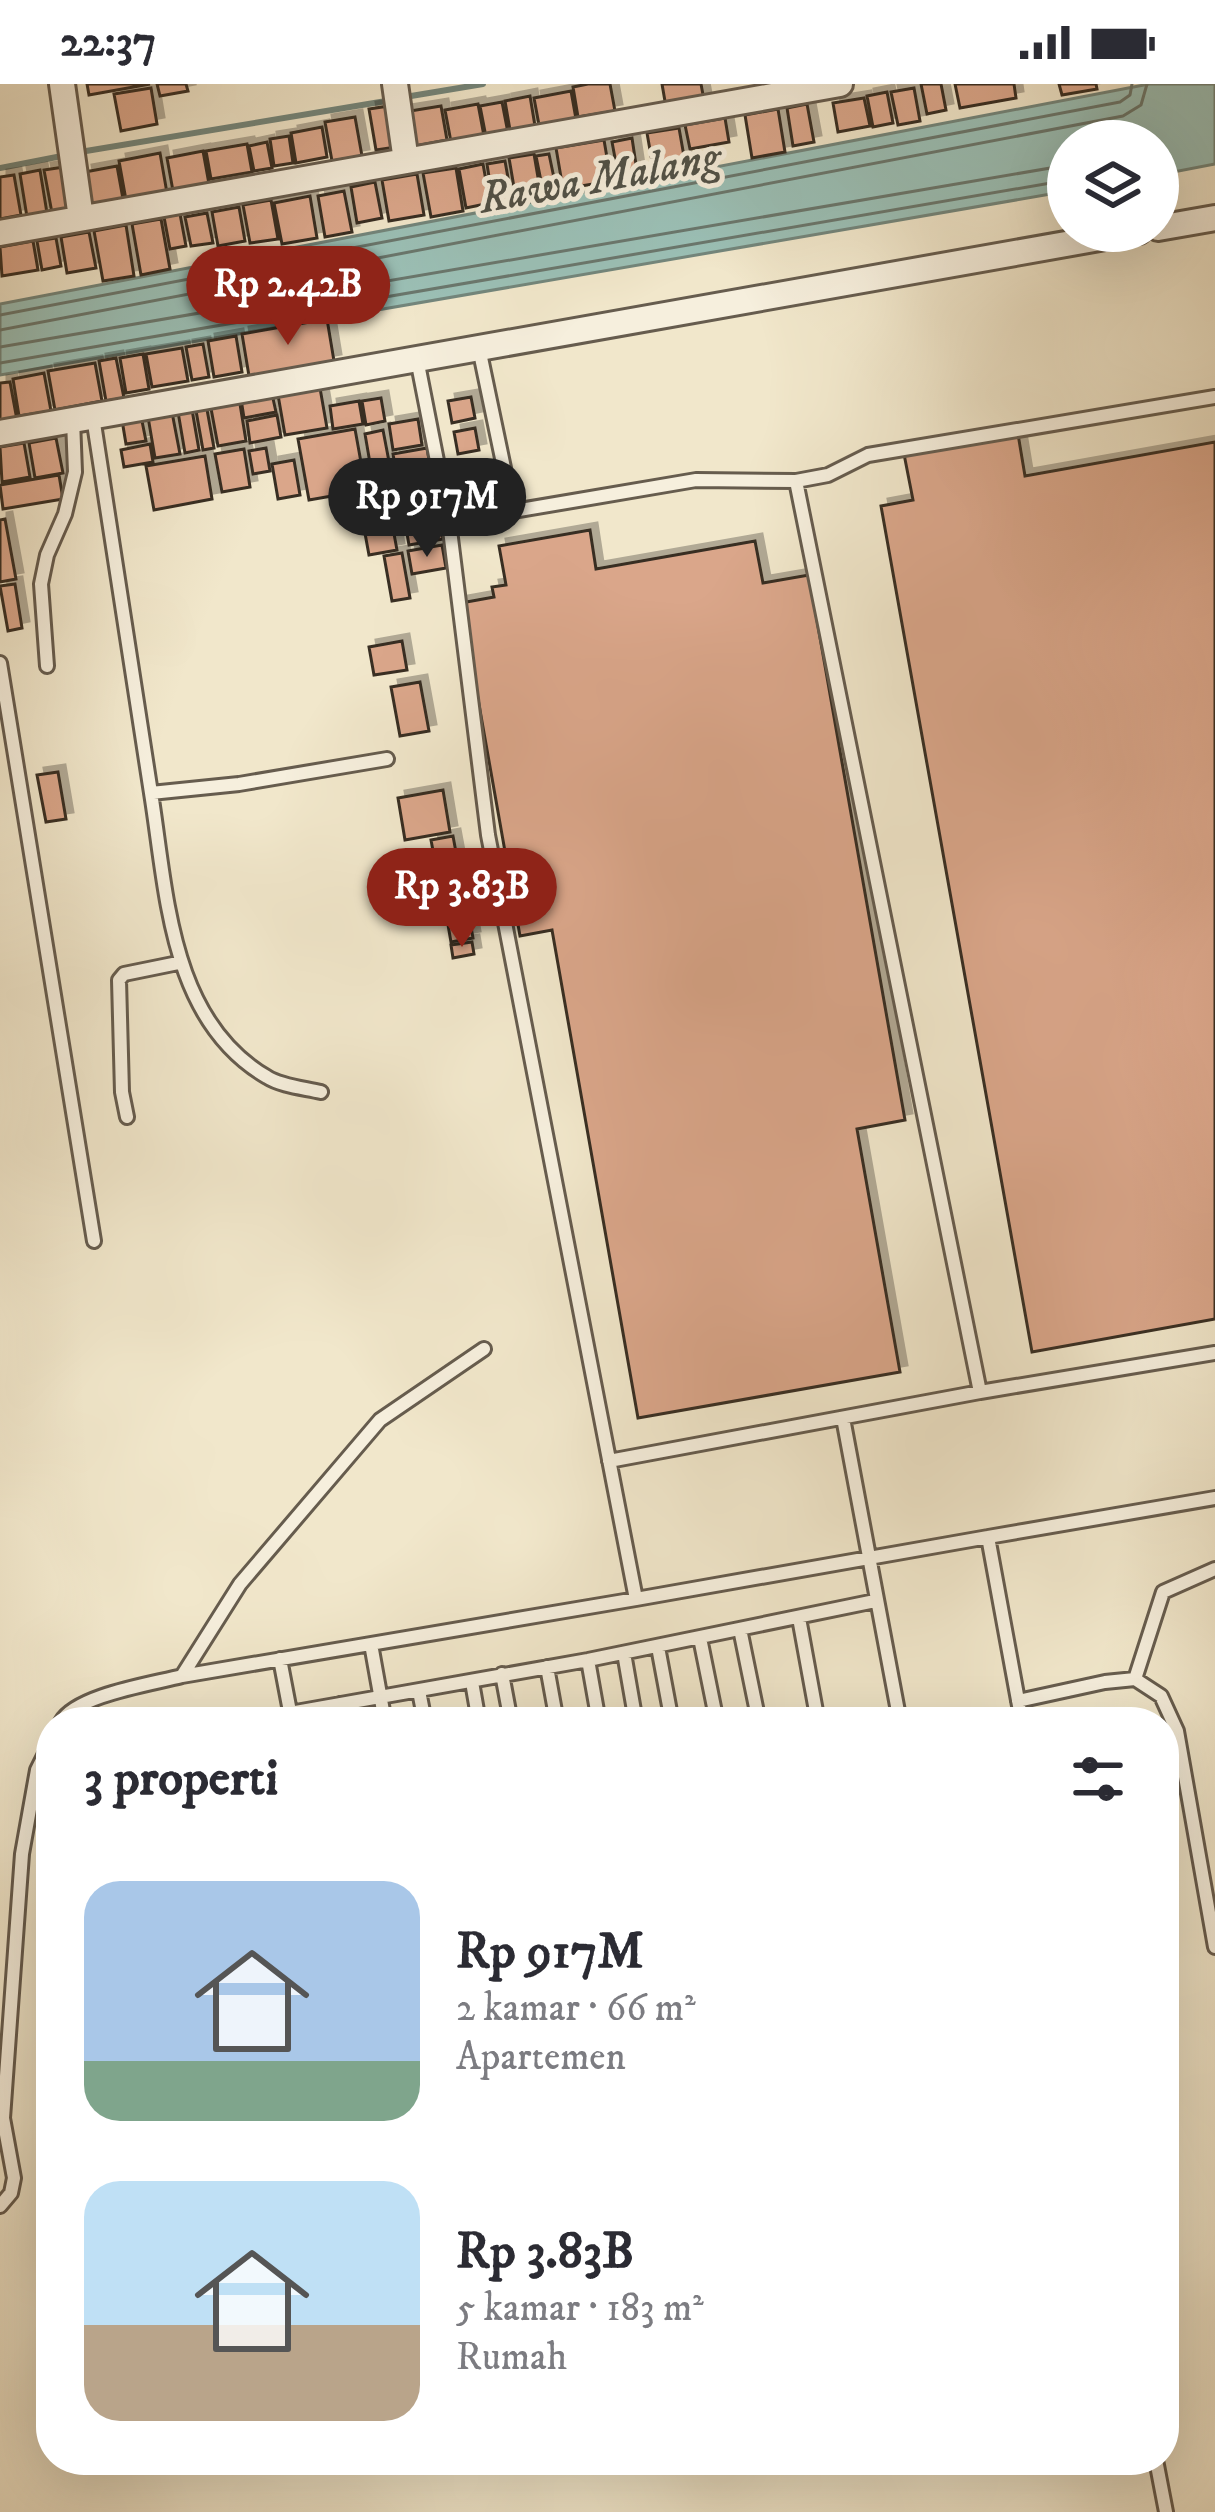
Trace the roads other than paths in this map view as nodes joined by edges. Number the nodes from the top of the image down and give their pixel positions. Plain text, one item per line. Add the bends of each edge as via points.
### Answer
1 (62, 84) edge
2 (395, 84) edge
3 (840, 84) edge
4 (721, 95) edge
5 (406, 161) junction
6 (81, 218) junction
7 (1215, 218) edge
8 (1179, 224) edge
9 (0, 233) edge
10 (1047, 247) edge
11 (479, 347) junction
12 (417, 357) junction
13 (1215, 398) edge
14 (83, 418) junction
15 (0, 434) edge
16 (796, 481) junction
17 (514, 511) junction
18 (449, 522) junction
19 (0, 663) edge
20 (47, 666) dead end
21 (387, 759) dead end
22 (151, 793) junction
23 (178, 963) junction
24 (321, 1092) dead end
25 (127, 1117) dead end
26 (94, 1241) dead end
27 (484, 1349) dead end
28 (1215, 1353) edge
29 (980, 1393) junction
30 (843, 1418) junction
31 (609, 1461) junction
32 (1215, 1498) edge
33 (988, 1538) junction
34 (866, 1558) junction
35 (1215, 1569) edge
36 (636, 1599) junction
37 (875, 1601) junction
38 (799, 1618) junction
39 (740, 1629) junction
40 (700, 1637) junction
41 (371, 1644) junction
42 (658, 1646) junction
43 (624, 1653) junction
44 (280, 1659) junction
45 (588, 1660) junction
46 (547, 1667) junction
47 (502, 1674) junction
48 (182, 1676) junction
49 (1136, 1679) junction
50 (472, 1682) junction
51 (419, 1690) junction
52 (380, 1697) junction
53 (1018, 1701) junction
54 (340, 1704) junction
55 (79, 1707) edge
56 (289, 1707) edge
57 (329, 1707) edge
58 (340, 1707) edge
59 (382, 1707) edge
60 (422, 1707) edge
61 (476, 1707) edge
62 (508, 1707) edge
63 (554, 1707) edge
64 (596, 1707) edge
65 (633, 1707) edge
66 (669, 1707) edge
67 (714, 1707) edge
68 (756, 1707) edge
69 (815, 1707) edge
70 (897, 1707) edge
71 (1019, 1707) edge
72 (1166, 1707) edge
73 (1179, 1737) edge
74 (36, 1776) edge
75 (1215, 1947) edge
76 (0, 2206) edge
77 (1159, 2475) edge
78 (1166, 2512) edge

1 - 6 street
2 - 5 street
3 - 4 street
4 - 5 street
5 - 6 street
6 - 9 street
7 - 8 street
10 - 11 street
11 - 12 street
11 - 17 lane
12 - 14 street
12 - 18 lane
13 - 16 lane via 868,455 828,476
14 - 15 street
14 - 20 lane via 41,584
14 - 22 lane
16 - 17 lane via 696,480
16 - 29 lane
17 - 18 lane
18 - 31 lane via 488,835
19 - 26 lane
21 - 22 lane
22 - 23 lane
23 - 24 lane via 230,1048 269,1079
23 - 25 lane via 119,980
27 - 48 lane via 380,1420 240,1584
28 - 29 lane
29 - 30 lane
30 - 31 lane
30 - 34 lane
31 - 36 lane
32 - 33 lane
33 - 34 lane
33 - 53 lane
34 - 36 lane
34 - 37 lane
35 - 49 lane via 1163,1592
36 - 41 lane
37 - 38 lane
37 - 70 lane
38 - 39 lane
38 - 69 lane
39 - 40 lane
39 - 68 lane
40 - 42 lane
40 - 67 lane
41 - 44 lane
41 - 52 lane
42 - 43 lane
42 - 66 lane
43 - 45 lane
43 - 65 lane
44 - 48 lane
44 - 56 lane
45 - 46 lane
45 - 64 lane
46 - 47 lane
46 - 63 lane
47 - 50 lane
47 - 62 lane
48 - 55 lane
49 - 53 lane
49 - 72 lane
50 - 51 lane
50 - 61 lane
51 - 52 lane
51 - 60 lane
52 - 54 lane
52 - 59 lane
53 - 71 lane
54 - 57 lane
54 - 58 lane
73 - 75 lane
74 - 76 lane via 22,1854 3,2118 14,2178
77 - 78 lane

